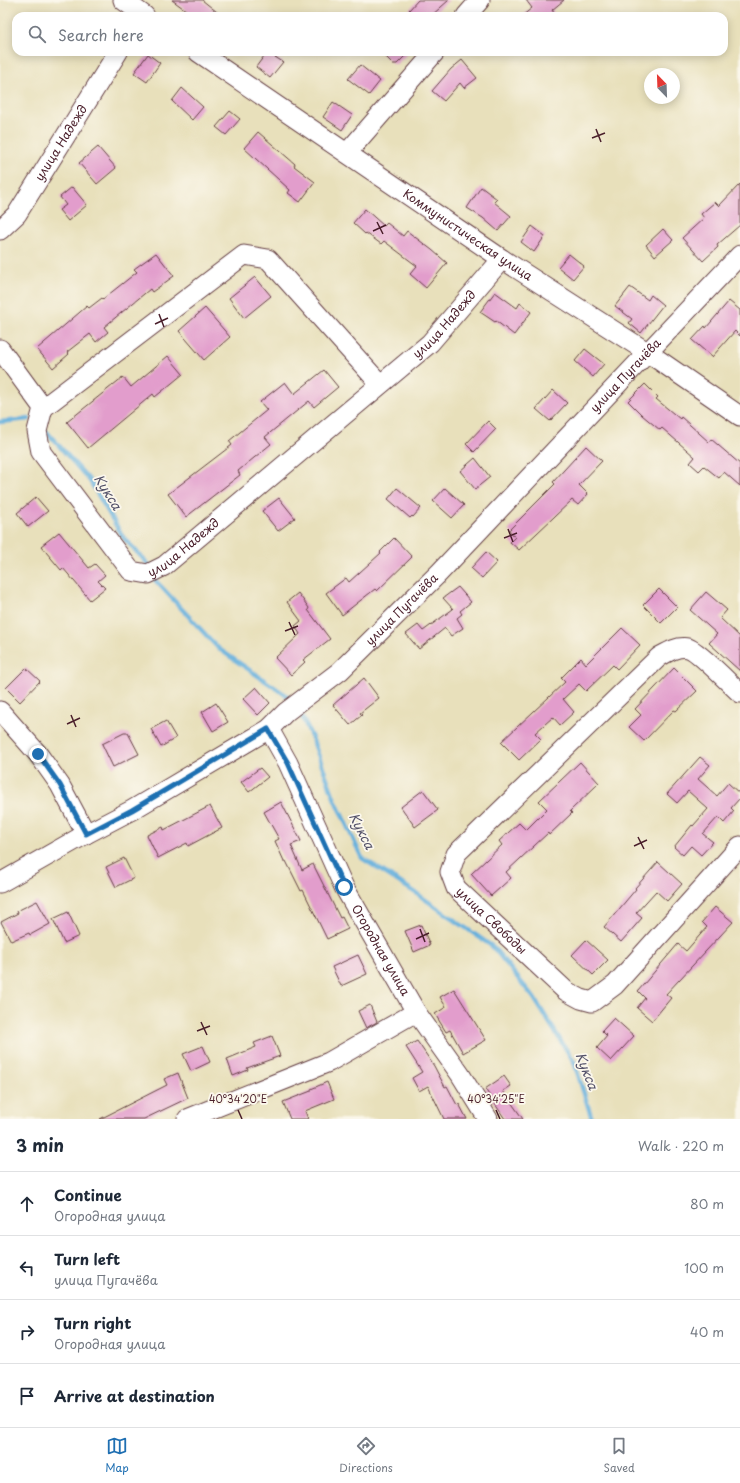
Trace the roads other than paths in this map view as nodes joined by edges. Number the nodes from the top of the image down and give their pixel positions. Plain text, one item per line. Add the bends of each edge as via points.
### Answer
1 (123, 0) edge
2 (480, 0) edge
3 (138, 12) edge
4 (470, 12) edge
5 (116, 56) edge
6 (204, 56) edge
7 (432, 56) edge
8 (347, 153) junction
9 (0, 230) edge
10 (740, 255) edge
11 (502, 259) junction
12 (0, 349) edge
13 (647, 352) junction
14 (380, 384) junction
15 (43, 408) junction
16 (740, 416) edge
17 (740, 694) edge
18 (0, 711) edge
19 (268, 729) junction
20 (86, 834) junction
21 (740, 846) edge
22 (0, 883) edge
23 (416, 1012) junction
24 (187, 1119) edge
25 (488, 1119) edge

1 - 3 street
2 - 4 street
5 - 9 street, улица Надежд via 17,214
6 - 8 street, Коммунистическая улица
7 - 8 street
8 - 11 street, Коммунистическая улица
10 - 13 street, улица Пугачёва
11 - 13 street, Коммунистическая улица
11 - 14 street, улица Надежд via 430,343
12 - 15 street
13 - 16 street, Коммунистическая улица
13 - 19 street, улица Пугачёва via 439,573 340,671
14 - 15 street via 268,259 244,255
14 - 15 street, улица Надежд via 164,566 148,574 131,571 41,452 37,431
17 - 21 street, улица Свободы via 688,648 673,649 659,657 456,854 450,872 456,888 566,990 592,1002 615,985
18 - 20 street via 38,754 60,785
19 - 20 street, улица Пугачёва via 132,810
19 - 23 street, Огородная улица via 288,763 344,887
20 - 22 street, улица Пугачёва
23 - 24 street via 329,1062
23 - 25 street, Огородная улица

